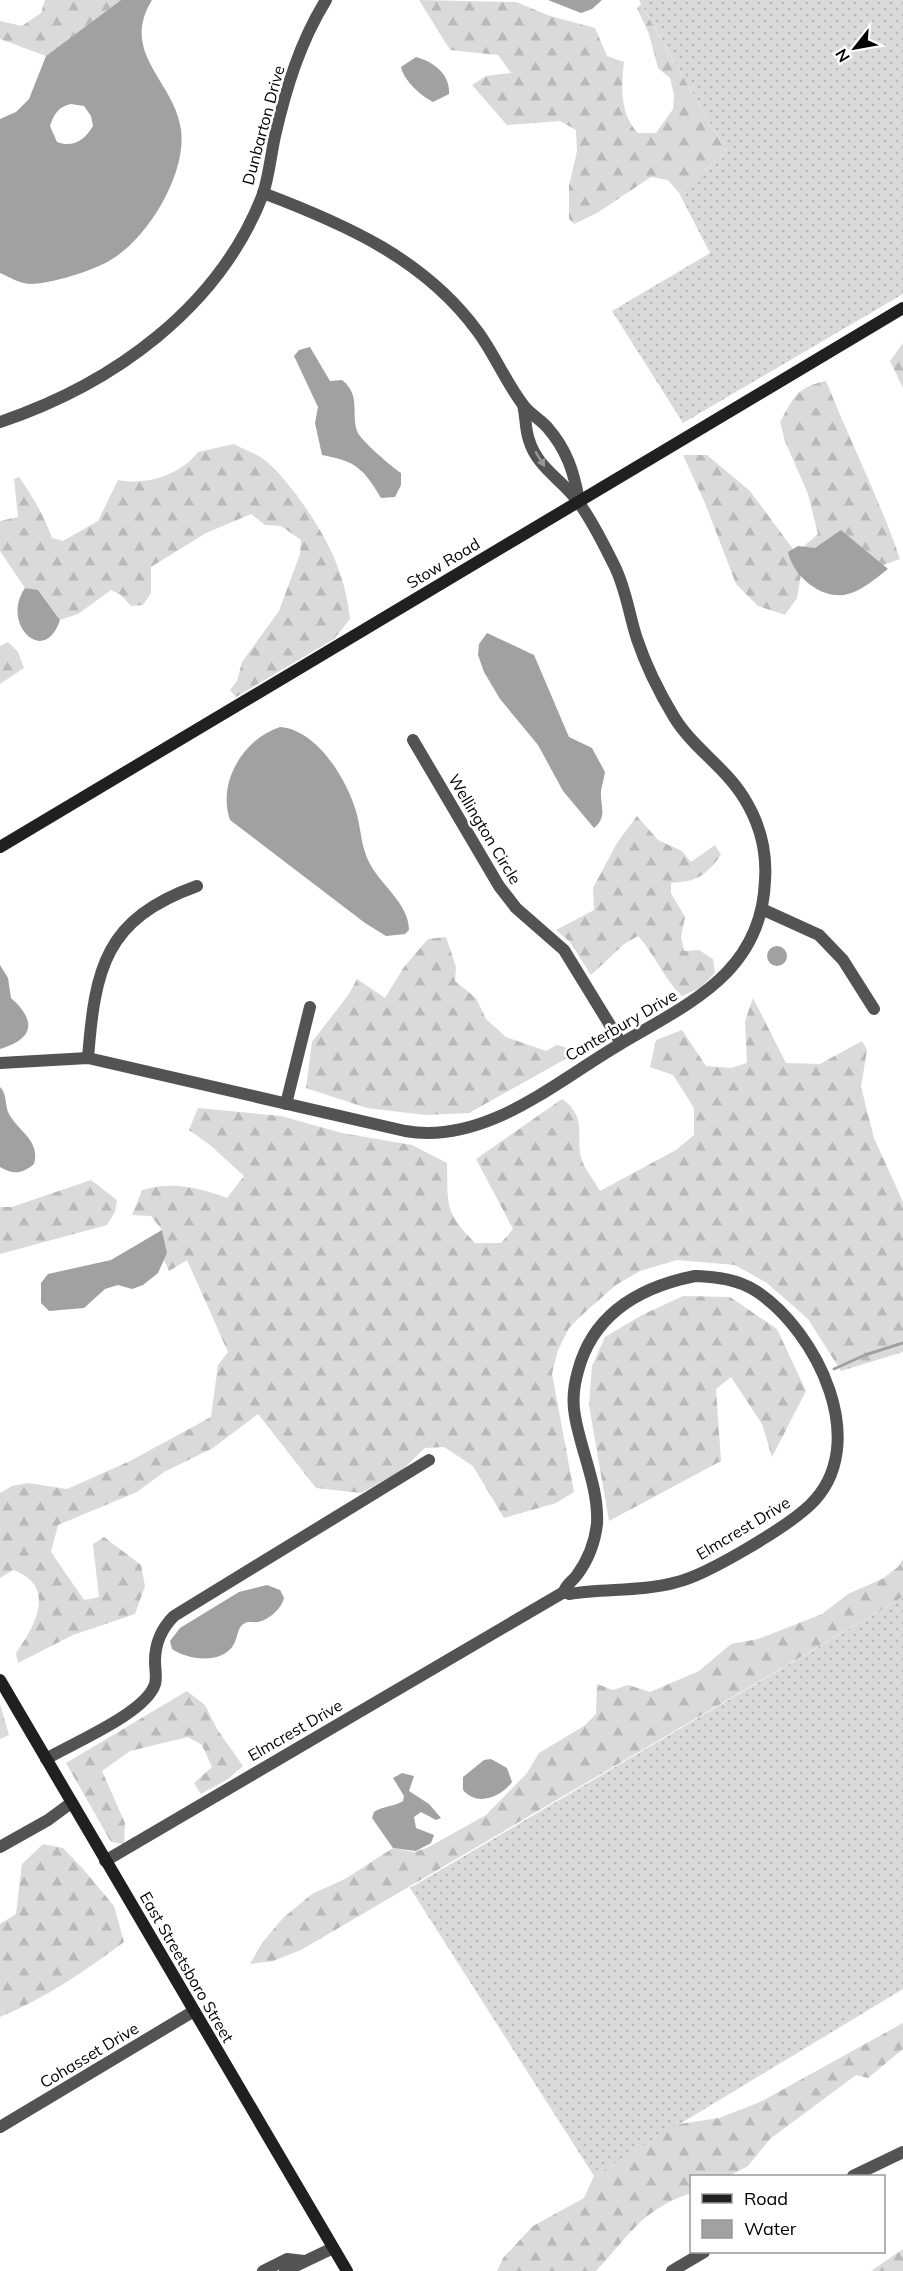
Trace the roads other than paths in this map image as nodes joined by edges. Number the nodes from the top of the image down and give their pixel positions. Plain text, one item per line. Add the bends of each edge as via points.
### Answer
1 (324, 1) edge
2 (263, 193) junction
3 (903, 308) edge
4 (523, 405) junction
5 (0, 422) edge
6 (579, 501) junction
7 (413, 740) dead end
8 (0, 847) edge
9 (197, 886) dead end
10 (764, 910) junction
11 (310, 1007) dead end
12 (874, 1009) dead end
13 (621, 1043) junction
14 (88, 1058) junction
15 (3, 1065) edge
16 (286, 1104) junction
17 (429, 1460) dead end
18 (564, 1592) junction
19 (0, 1680) edge
20 (46, 1759) junction
21 (71, 1803) junction
22 (0, 1847) edge
23 (105, 1860) junction
24 (194, 2011) junction
25 (0, 2127) edge
26 (903, 2152) edge
27 (855, 2175) edge
28 (333, 2248) junction
29 (702, 2253) edge
30 (304, 2261) junction
31 (262, 2271) edge
32 (285, 2271) edge
33 (347, 2271) edge
34 (672, 2271) edge

1 - 2 street, Dunbarton Drive via 285,93
2 - 4 street, Canterbury Drive via 361,233 430,282 477,331
2 - 5 street, Dunbarton Drive via 220,273 167,328 88,383
3 - 6 street, Stow Road
4 - 6 street, Canterbury Drive via 561,445 571,464
4 -> 6 street, Canterbury Drive via 528,439 543,466
6 - 8 street, Stow Road
6 - 10 street, Canterbury Drive via 616,570 637,638 659,690 686,733 733,781 752,811 765,854
7 - 13 street, Wellington Circle via 499,886 516,908 564,950
9 - 14 street via 165,897 136,918 116,940 98,980
10 - 12 street via 819,935 843,960
10 - 13 street, Canterbury Drive via 740,958 718,982 690,1004
11 - 16 street
13 - 16 street, Canterbury Drive via 525,1102 486,1123 456,1132 417,1134
14 - 15 street, Canterbury Drive
14 - 16 street, Canterbury Drive
17 - 20 street via 174,1616 161,1631 155,1657 156,1683 139,1706
18 - 18 street, Elmcrest Drive via 589,1554 597,1522 594,1490 573,1403 590,1338 613,1313 649,1290 674,1280 719,1277 755,1290 795,1327 833,1400 838,1444 827,1483 790,1522 696,1576 651,1587
18 - 23 street, Elmcrest Drive
19 - 20 street, East Streetsboro Street
20 - 21 street, East Streetsboro Street
21 - 22 street
21 - 23 street, East Streetsboro Street
23 - 24 street, East Streetsboro Street
24 - 25 street, Cohasset Drive
24 - 28 street, East Streetsboro Street
26 - 27 street
28 - 30 street
28 - 33 street, East Streetsboro Street
29 - 34 street
30 - 31 street via 286,2259
30 - 32 street

